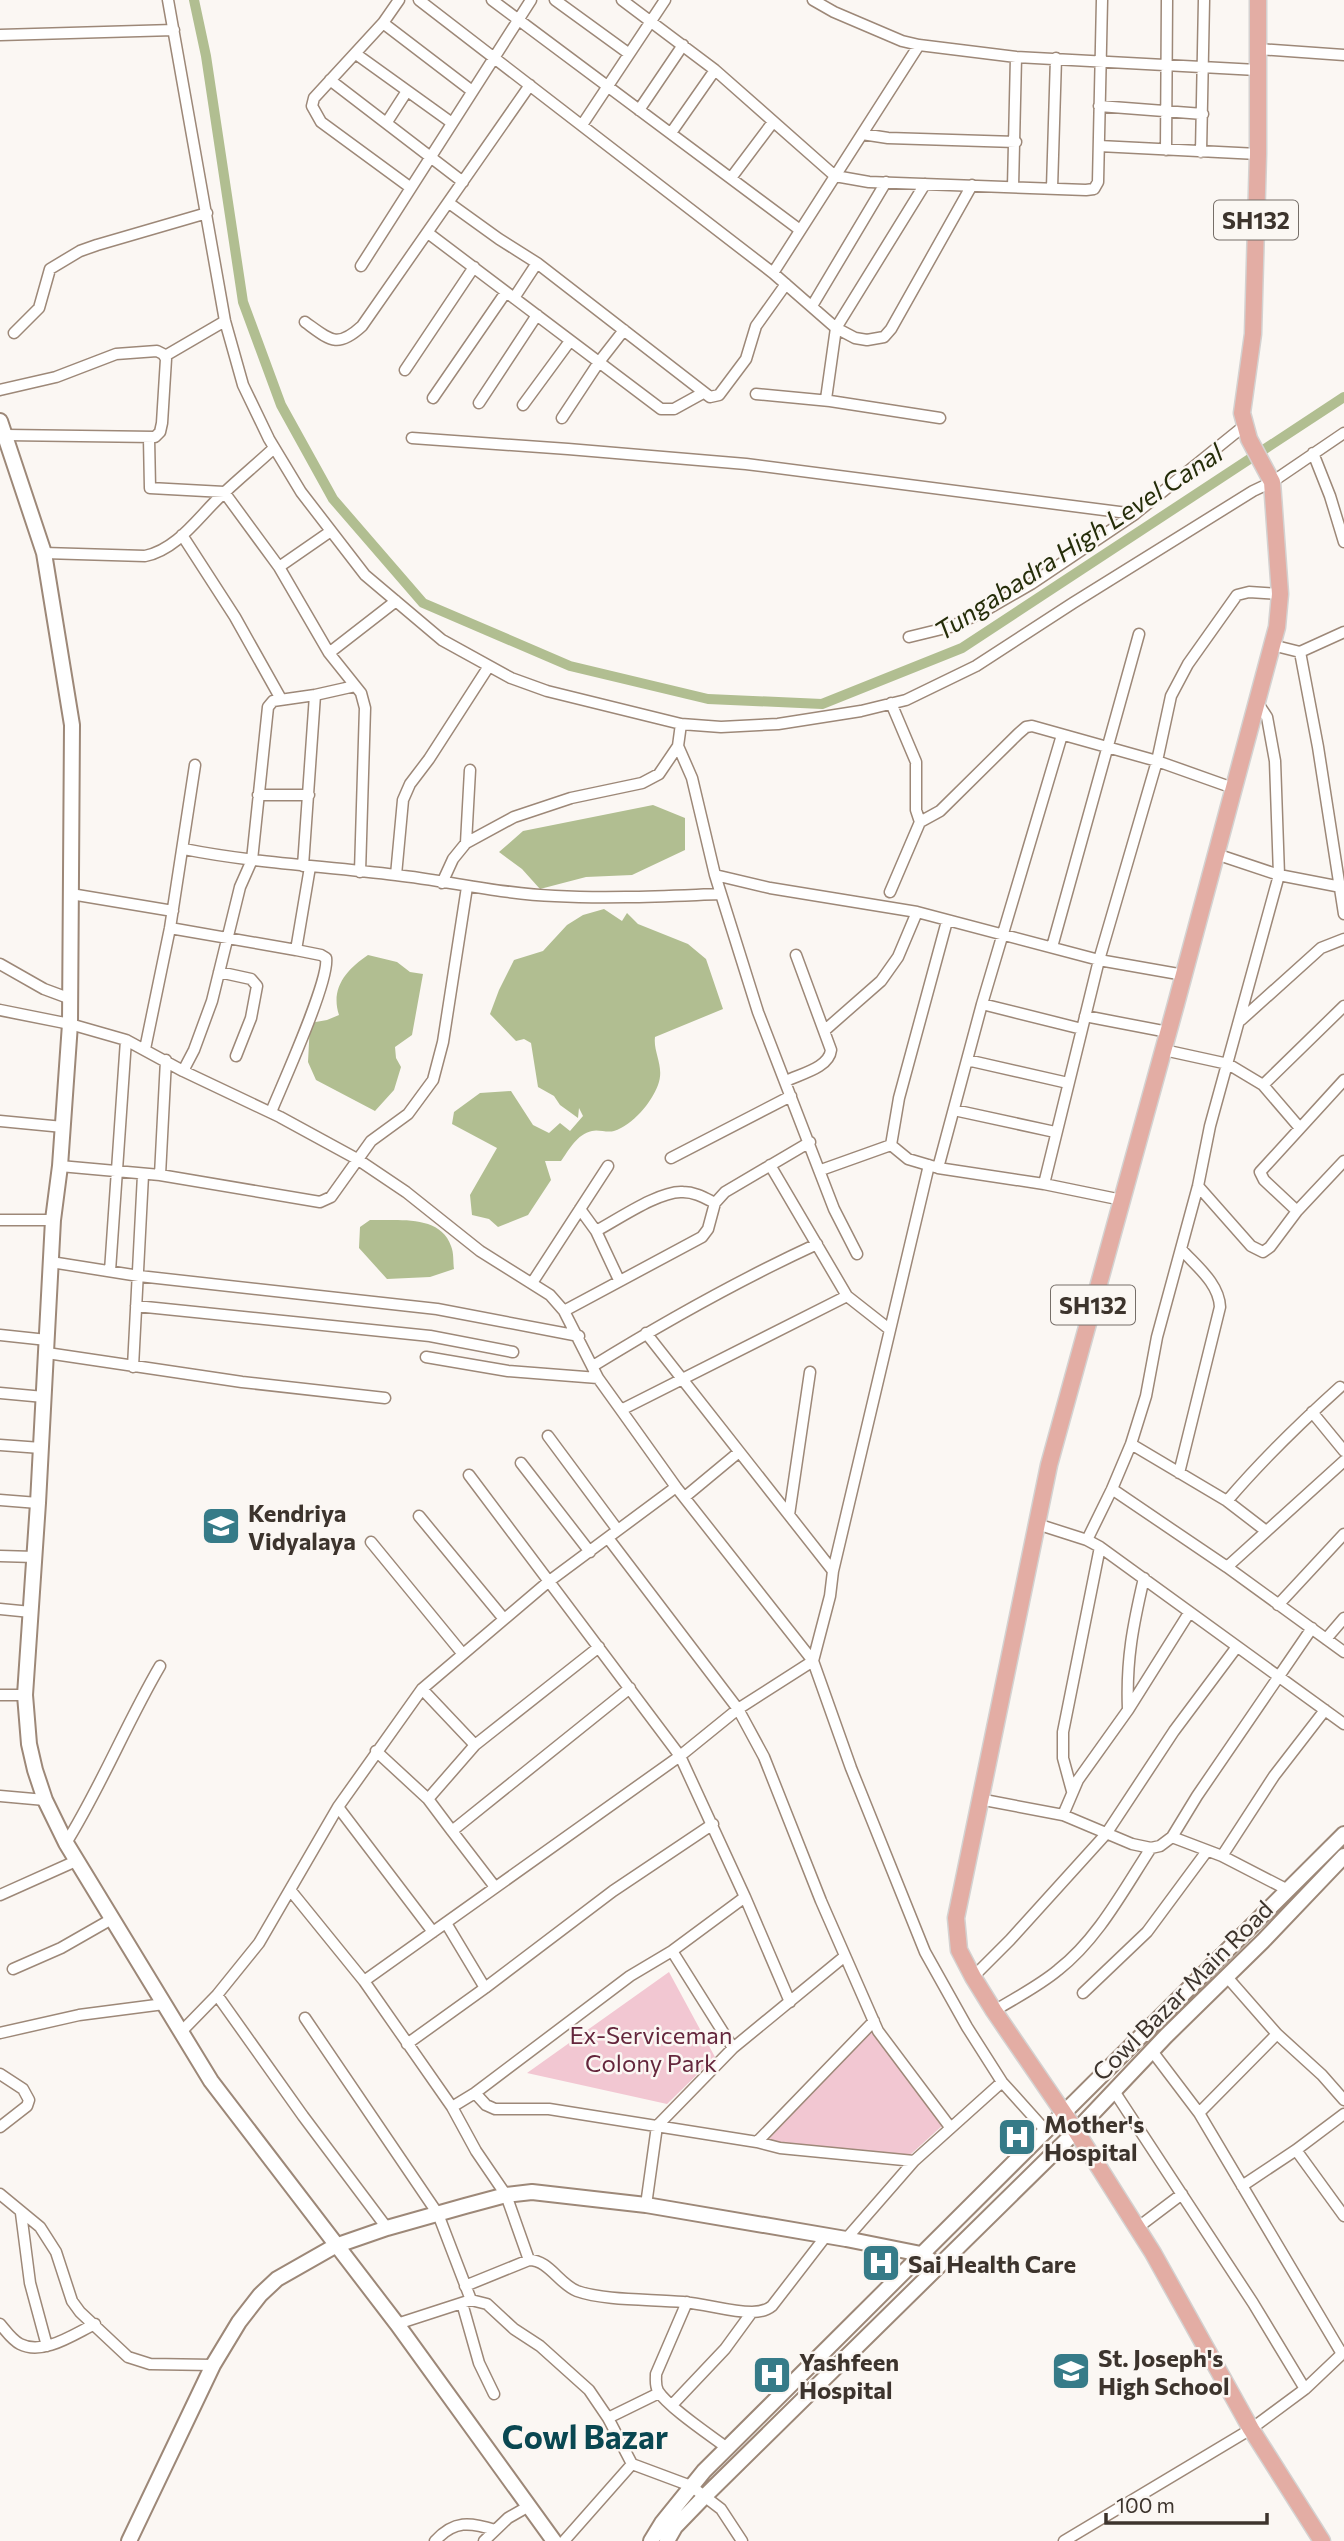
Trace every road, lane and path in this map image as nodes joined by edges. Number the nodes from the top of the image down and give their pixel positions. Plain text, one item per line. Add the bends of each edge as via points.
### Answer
1 (168, 0) edge
2 (399, 0) edge
3 (419, 0) edge
4 (492, 0) edge
5 (531, 0) edge
6 (555, 0) edge
7 (622, 0) edge
8 (665, 0) edge
9 (813, 0) edge
10 (1102, 0) edge
11 (1167, 0) edge
12 (1203, 0) edge
13 (1258, 0) edge
14 (519, 20) junction
15 (650, 20) junction
16 (383, 23) junction
17 (174, 30) junction
18 (0, 35) edge
19 (683, 45) junction
20 (919, 45) junction
21 (1258, 48) junction
22 (628, 53) junction
23 (356, 54) junction
24 (1344, 54) edge
25 (493, 57) junction
26 (1016, 57) junction
27 (1056, 58) junction
28 (1100, 61) junction
29 (1166, 65) junction
30 (1204, 67) junction
31 (715, 70) junction
32 (1257, 71) junction
33 (330, 79) junction
34 (530, 85) junction
35 (607, 86) junction
36 (407, 91) junction
37 (472, 91) junction
38 (1099, 106) junction
39 (639, 110) junction
40 (1167, 111) junction
41 (1203, 114) junction
42 (387, 122) junction
43 (772, 122) junction
44 (452, 123) junction
45 (582, 125) junction
46 (671, 133) junction
47 (862, 134) junction
48 (1016, 142) junction
49 (1099, 146) junction
50 (1166, 150) junction
51 (1201, 152) junction
52 (1258, 155) junction
53 (430, 156) junction
54 (835, 176) junction
55 (731, 178) junction
56 (886, 182) junction
57 (463, 183) junction
58 (925, 184) junction
59 (972, 185) junction
60 (411, 187) junction
61 (1013, 187) junction
62 (1052, 188) junction
63 (449, 203) junction
64 (207, 213) junction
65 (800, 230) junction
66 (428, 233) junction
67 (537, 263) junction
68 (361, 266) dead end
69 (474, 267) junction
70 (773, 273) junction
71 (786, 284) junction
72 (510, 295) junction
73 (812, 306) junction
74 (537, 315) junction
75 (225, 321) junction
76 (304, 322) dead end
77 (836, 328) junction
78 (624, 330) junction
79 (14, 333) dead end
80 (570, 341) junction
81 (165, 356) junction
82 (599, 362) junction
83 (405, 370) dead end
84 (0, 390) edge
85 (702, 393) junction
86 (756, 394) dead end
87 (433, 398) dead end
88 (830, 401) junction
89 (479, 403) dead end
90 (523, 405) dead end
91 (562, 418) dead end
92 (940, 418) dead end
93 (0, 421) edge
94 (1246, 432) junction
95 (1344, 433) edge
96 (6, 435) junction
97 (149, 438) junction
98 (412, 438) dead end
99 (274, 448) junction
100 (1313, 453) junction
101 (1270, 478) junction
102 (224, 492) junction
103 (1135, 514) junction
104 (331, 531) junction
105 (182, 535) junction
106 (1344, 542) edge
107 (44, 552) junction
108 (279, 567) junction
109 (1280, 594) junction
110 (396, 601) junction
111 (1344, 632) edge
112 (1139, 634) dead end
113 (909, 637) dead end
114 (1272, 645) junction
115 (1300, 652) junction
116 (328, 653) junction
117 (489, 666) junction
118 (355, 686) junction
119 (314, 695) junction
120 (281, 699) junction
121 (1257, 702) junction
122 (891, 704) junction
123 (681, 724) junction
124 (1062, 735) junction
125 (678, 746) junction
126 (1107, 747) junction
127 (1157, 761) junction
128 (195, 765) dead end
129 (471, 770) dead end
130 (1233, 788) junction
131 (258, 795) junction
132 (309, 795) junction
133 (920, 822) junction
134 (466, 844) junction
135 (184, 849) junction
136 (1216, 854) junction
137 (251, 860) junction
138 (306, 867) junction
139 (360, 872) junction
140 (396, 875) junction
141 (715, 875) junction
142 (1279, 875) junction
143 (442, 883) junction
144 (467, 887) junction
145 (1341, 887) junction
146 (891, 892) dead end
147 (71, 894) junction
148 (720, 894) junction
149 (173, 911) junction
150 (917, 912) junction
151 (1344, 914) edge
152 (947, 921) junction
153 (170, 928) junction
154 (226, 936) junction
155 (1003, 936) junction
156 (1344, 939) edge
157 (1052, 947) junction
158 (296, 950) junction
159 (796, 955) dead end
160 (1098, 960) junction
161 (0, 964) edge
162 (219, 972) junction
163 (1184, 975) junction
164 (71, 999) junction
165 (982, 1004) junction
166 (1344, 1006) edge
167 (0, 1010) edge
168 (1084, 1017) junction
169 (1240, 1021) junction
170 (70, 1024) junction
171 (1082, 1029) junction
172 (824, 1031) junction
173 (1168, 1032) junction
174 (125, 1040) junction
175 (145, 1049) junction
176 (1164, 1050) junction
177 (236, 1056) dead end
178 (166, 1060) junction
179 (967, 1060) junction
180 (1228, 1064) junction
181 (183, 1071) junction
182 (1344, 1080) edge
183 (786, 1081) junction
184 (1068, 1083) junction
185 (1263, 1085) junction
186 (792, 1096) junction
187 (954, 1110) junction
188 (271, 1112) junction
189 (0, 1121) edge
190 (63, 1127) junction
191 (1299, 1127) junction
192 (1055, 1132) junction
193 (810, 1142) junction
194 (891, 1145) junction
195 (357, 1158) junction
196 (671, 1158) dead end
197 (1344, 1161) edge
198 (770, 1165) junction
199 (60, 1166) junction
200 (608, 1166) dead end
201 (934, 1166) junction
202 (821, 1170) junction
203 (116, 1172) junction
204 (143, 1175) junction
205 (160, 1175) junction
206 (1044, 1184) junction
207 (1198, 1185) junction
208 (1122, 1200) junction
209 (715, 1203) junction
210 (580, 1209) junction
211 (1297, 1211) junction
212 (0, 1220) edge
213 (53, 1220) junction
214 (596, 1231) junction
215 (817, 1244) junction
216 (1181, 1249) junction
217 (857, 1254) dead end
218 (51, 1262) junction
219 (110, 1271) junction
220 (139, 1276) junction
221 (619, 1280) junction
222 (532, 1283) junction
223 (847, 1296) junction
224 (136, 1306) junction
225 (565, 1311) junction
226 (889, 1329) junction
227 (646, 1333) junction
228 (0, 1335) edge
229 (579, 1336) junction
230 (47, 1346) junction
231 (513, 1352) dead end
232 (426, 1357) dead end
233 (593, 1366) junction
234 (133, 1367) junction
235 (810, 1372) dead end
236 (598, 1378) junction
237 (680, 1378) junction
238 (1340, 1387) dead end
239 (0, 1393) edge
240 (44, 1397) junction
241 (385, 1398) dead end
242 (621, 1410) junction
243 (1312, 1412) junction
244 (548, 1436) dead end
245 (1131, 1444) junction
246 (0, 1445) edge
247 (41, 1448) junction
248 (1344, 1451) edge
249 (739, 1452) junction
250 (1344, 1461) edge
251 (521, 1463) dead end
252 (1179, 1473) junction
253 (469, 1475) dead end
254 (676, 1487) junction
255 (1112, 1489) junction
256 (685, 1496) junction
257 (0, 1500) edge
258 (1227, 1501) junction
259 (38, 1503) junction
260 (419, 1516) dead end
261 (789, 1516) junction
262 (1037, 1524) junction
263 (617, 1529) junction
264 (1266, 1531) junction
265 (1344, 1534) edge
266 (608, 1538) junction
267 (1087, 1540) junction
268 (371, 1542) dead end
269 (1101, 1547) junction
270 (590, 1552) junction
271 (0, 1556) edge
272 (35, 1557) junction
273 (1227, 1567) junction
274 (833, 1571) junction
275 (1144, 1578) junction
276 (548, 1582) junction
277 (1278, 1605) junction
278 (0, 1609) edge
279 (31, 1612) junction
280 (1189, 1613) junction
281 (1344, 1618) edge
282 (504, 1619) junction
283 (1312, 1628) junction
284 (1326, 1639) junction
285 (599, 1647) junction
286 (1236, 1648) junction
287 (462, 1653) junction
288 (1344, 1653) edge
289 (813, 1661) junction
290 (160, 1666) dead end
291 (1278, 1676) junction
292 (630, 1688) junction
293 (422, 1689) junction
294 (0, 1695) edge
295 (25, 1695) junction
296 (738, 1710) junction
297 (1128, 1710) junction
298 (1325, 1710) junction
299 (1344, 1724) edge
300 (475, 1745) junction
301 (376, 1751) junction
302 (681, 1756) junction
303 (1072, 1791) junction
304 (0, 1796) edge
305 (428, 1799) junction
306 (979, 1799) junction
307 (45, 1800) junction
308 (338, 1807) junction
309 (1063, 1815) junction
310 (713, 1824) junction
311 (452, 1831) junction
312 (1106, 1834) junction
313 (1344, 1834) edge
314 (1172, 1837) junction
315 (66, 1843) junction
316 (1151, 1848) junction
317 (1207, 1851) junction
318 (1222, 1856) junction
319 (1344, 1856) edge
320 (76, 1861) junction
321 (495, 1887) junction
322 (1288, 1890) junction
323 (290, 1891) junction
324 (0, 1895) edge
325 (745, 1897) junction
326 (110, 1920) junction
327 (446, 1923) junction
328 (433, 1932) junction
329 (672, 1951) junction
330 (845, 1956) junction
331 (13, 1969) dead end
332 (973, 1977) junction
333 (1227, 1977) junction
334 (364, 1981) junction
335 (485, 1988) junction
336 (1083, 1993) dead end
337 (217, 1995) junction
338 (790, 2002) junction
339 (164, 2004) junction
340 (994, 2011) junction
341 (305, 2018) dead end
342 (874, 2021) junction
343 (181, 2032) junction
344 (0, 2033) edge
345 (1277, 2034) junction
346 (407, 2043) junction
347 (733, 2048) junction
348 (1152, 2050) junction
349 (0, 2074) edge
350 (1002, 2082) junction
351 (1114, 2091) junction
352 (475, 2093) junction
353 (1344, 2100) edge
354 (452, 2107) junction
355 (1199, 2113) junction
356 (1064, 2114) junction
357 (1344, 2114) edge
358 (657, 2126) junction
359 (0, 2127) edge
360 (950, 2127) junction
361 (1076, 2131) junction
362 (1047, 2132) junction
363 (757, 2142) junction
364 (1296, 2150) junction
365 (914, 2161) junction
366 (1242, 2186) junction
367 (0, 2194) edge
368 (1182, 2194) junction
369 (506, 2195) junction
370 (646, 2205) junction
371 (21, 2213) junction
372 (438, 2214) junction
373 (1344, 2216) edge
374 (387, 2228) junction
375 (1137, 2228) junction
376 (826, 2236) junction
377 (846, 2239) junction
378 (335, 2246) junction
379 (921, 2255) junction
380 (529, 2260) junction
381 (939, 2266) junction
382 (465, 2286) junction
383 (467, 2302) junction
384 (687, 2302) junction
385 (752, 2312) junction
386 (0, 2324) edge
387 (95, 2324) junction
388 (397, 2324) junction
389 (47, 2346) junction
390 (1343, 2353) edge
391 (213, 2365) junction
392 (1305, 2389) junction
393 (659, 2393) junction
394 (494, 2394) dead end
395 (672, 2405) junction
396 (608, 2418) junction
397 (1251, 2430) junction
398 (727, 2448) junction
399 (632, 2464) junction
400 (691, 2486) junction
401 (705, 2496) junction
402 (529, 2506) junction
403 (495, 2530) junction
404 (129, 2541) edge
405 (435, 2541) edge
406 (484, 2541) edge
407 (554, 2541) edge
408 (564, 2541) edge
409 (651, 2541) edge
410 (667, 2541) edge
411 (742, 2541) edge
412 (1053, 2541) edge
413 (1063, 2541) edge
414 (1322, 2541) edge

1 - 17 street
2 - 16 street
3 - 25 street
4 - 14 street
5 - 14 street
6 - 22 street
7 - 15 street
8 - 15 street
9 - 20 street
10 - 28 street
11 - 29 street
12 - 30 street
13 - 21 main road, SH132
14 - 25 street
14 - 35 street
15 - 19 street
15 - 22 street
16 - 23 street
16 - 37 street
17 - 18 street
17 - 64 street
19 - 31 street
19 - 39 street
20 - 26 street
20 - 47 street
21 - 24 street
21 - 32 main road, SH132
22 - 35 street
23 - 33 street
23 - 36 street
25 - 34 street
25 - 37 street
26 - 27 street
26 - 48 street
27 - 28 street
27 - 62 street
28 - 29 street
28 - 38 street
29 - 30 street
29 - 40 street
30 - 32 street
30 - 41 street
31 - 43 street
31 - 46 street
32 - 52 main road, SH132
33 - 42 street
33 - 60 street via 312,106 321,122
34 - 45 street
34 - 57 street
35 - 39 street
35 - 45 street
36 - 42 street
36 - 44 street
37 - 44 street
38 - 40 street
38 - 49 street
39 - 46 street
40 - 41 street
40 - 50 street
41 - 51 street
42 - 53 street
43 - 54 street
43 - 55 street
44 - 53 street
45 - 70 street
46 - 55 street
47 - 48 street
47 - 54 street
48 - 61 street
49 - 50 street
49 - 62 street via 1094,189
50 - 51 street
51 - 52 street
52 - 94 main road, SH132 via 1253,334 1243,404
53 - 57 street
53 - 60 street
54 - 56 street
54 - 65 street
55 - 65 street
56 - 58 street
56 - 73 street
57 - 63 street
58 - 59 street
58 - 77 street
59 - 61 street
59 - 77 street via 884,337 855,338
60 - 68 street
61 - 62 street
63 - 66 street
63 - 67 street
64 - 75 street
64 - 79 street via 97,245 53,267 39,308
65 - 70 street
66 - 69 street
66 - 76 street via 362,326 349,337 327,338
67 - 72 street
67 - 78 street
69 - 72 street
69 - 83 street
70 - 71 street
71 - 73 street
71 - 85 street via 756,326 746,359 722,391 715,397
72 - 74 street
72 - 87 street
73 - 77 street
74 - 80 street
74 - 89 street
75 - 81 street
75 - 99 street via 243,385
77 - 88 street via 826,399
78 - 82 street
78 - 85 street
80 - 82 street
80 - 90 street
81 - 84 street via 157,351 116,354 56,377
81 - 97 street via 162,424 160,432
82 - 85 street via 661,409 674,409
82 - 91 street
86 - 88 street
88 - 92 street
93 - 96 street
94 - 101 main road, SH132
94 - 103 street
95 - 100 street
96 - 97 street
96 - 107 street
97 - 102 street via 150,488
98 - 103 street via 746,464
99 - 102 street
99 - 104 street
100 - 101 street
100 - 106 street
101 - 109 main road, SH132
101 - 122 street via 975,666
102 - 105 street
102 - 108 street
103 - 113 street via 979,614 950,628
104 - 108 street
104 - 110 street via 365,575
105 - 107 street via 166,549 145,556
105 - 120 street
107 - 147 street via 72,725
108 - 116 street
109 - 114 main road, SH132
109 - 127 street via 1250,592 1237,596 1226,608 1171,696
110 - 116 street
110 - 117 street via 442,640
111 - 115 street
112 - 126 street
114 - 115 street
114 - 121 main road, SH132
115 - 145 street
116 - 118 street
117 - 123 street via 547,691
117 - 140 street via 406,790
118 - 119 street
118 - 139 street via 365,708
119 - 120 street
119 - 132 street
120 - 131 street via 268,707
121 - 130 main road, SH132
121 - 142 street via 1267,717 1275,761
122 - 123 street via 778,724
122 - 133 street via 916,762
123 - 125 street
124 - 126 street
124 - 133 street via 1026,727 940,811
124 - 155 street
125 - 134 street via 659,774 642,783 571,797 514,817
125 - 141 street via 692,778
126 - 127 street
126 - 157 street
127 - 130 street
127 - 160 street
128 - 135 street
129 - 134 street
130 - 136 main road, SH132
131 - 132 street
131 - 137 street
132 - 138 street
133 - 146 street
134 - 143 street
135 - 137 street
135 - 149 street
136 - 142 street
136 - 163 main road, SH132
137 - 138 street
137 - 154 street
138 - 139 street
138 - 158 street
139 - 140 street
140 - 143 street
141 - 148 street
141 - 150 street
142 - 145 street
142 - 169 street
143 - 144 street
144 - 148 street via 553,897
144 - 195 street via 433,1080 408,1114
145 - 151 street
147 - 149 street
147 - 164 street
148 - 183 street
149 - 153 street
150 - 152 street
150 - 172 street via 898,957 881,981
152 - 155 street
152 - 194 street via 899,1098
153 - 154 street
153 - 175 street
154 - 158 street
154 - 162 street
155 - 157 street
155 - 165 street
156 - 169 street via 1321,948
157 - 160 street
158 - 188 street via 321,955 327,966
159 - 172 street
160 - 163 street
160 - 168 street
161 - 164 street
162 - 177 street via 251,979 257,986
162 - 181 street
163 - 173 main road, SH132
164 - 170 street
165 - 171 street
165 - 179 street
166 - 185 street
167 - 170 street
168 - 171 street
168 - 173 street
169 - 180 street
170 - 174 street
170 - 190 street
171 - 184 street
172 - 183 street via 831,1050 828,1060
173 - 176 main road, SH132
174 - 175 street
174 - 203 street
175 - 178 street
176 - 180 street
176 - 208 main road, SH132
178 - 181 street
178 - 205 street
179 - 184 street
179 - 187 street
180 - 185 street
180 - 207 street
181 - 188 street
182 - 191 street
183 - 186 street
184 - 192 street
185 - 191 street
186 - 193 street
186 - 196 street
187 - 192 street
187 - 201 street
188 - 195 street
189 - 190 street
190 - 199 street
191 - 211 street via 1260,1172
192 - 206 street
193 - 198 street
193 - 202 street
194 - 201 street via 908,1159
194 - 202 street
195 - 205 street via 331,1197 320,1202
195 - 222 street via 480,1251
197 - 211 street
198 - 209 street
198 - 215 street
199 - 203 street
199 - 213 street
200 - 210 street
201 - 206 street
201 - 226 street
202 - 217 street
203 - 204 street
203 - 219 street
204 - 205 street
204 - 220 street
206 - 208 street
207 - 211 street via 1263,1252
207 - 216 street
208 - 262 main road, SH132
209 - 214 street via 679,1191
209 - 221 street via 702,1237
210 - 214 street
210 - 222 street
212 - 213 street
213 - 218 street
214 - 221 street
215 - 223 street
215 - 227 street
216 - 245 street
216 - 252 street via 1216,1287 1220,1307
218 - 219 street
218 - 230 street
219 - 220 street
220 - 224 street
220 - 229 street via 437,1309
221 - 225 street
222 - 225 street
223 - 226 street
223 - 237 street
224 - 231 street via 430,1336
224 - 234 street
225 - 229 street
226 - 274 street
227 - 233 street
227 - 237 street
228 - 230 street
229 - 233 street
230 - 234 street
230 - 240 street
232 - 236 street via 508,1371
233 - 236 street
234 - 241 street
235 - 261 street
236 - 242 street
237 - 242 street
237 - 249 street
238 - 243 street
239 - 240 street
240 - 247 street
242 - 254 street
243 - 248 street
243 - 258 street
244 - 263 street
245 - 252 street
245 - 255 street
246 - 247 street
247 - 259 street
249 - 256 street
249 - 261 street
250 - 264 street
251 - 270 street
252 - 258 street
253 - 276 street
254 - 256 street
254 - 263 street
255 - 267 street
255 - 273 street
256 - 289 street
257 - 259 street
258 - 264 street
259 - 272 street
260 - 282 street
261 - 274 street
262 - 267 street
262 - 306 main road, SH132
263 - 266 street
264 - 273 street
265 - 277 street
266 - 270 street
266 - 296 street
267 - 269 street
268 - 287 street
269 - 275 street
269 - 303 street via 1063,1732 1063,1758
270 - 276 street
271 - 272 street
272 - 279 street
273 - 277 street
274 - 289 street
275 - 280 street
275 - 297 street via 1129,1645
276 - 282 street
276 - 285 street
277 - 283 street
278 - 279 street
279 - 295 street
280 - 286 street
280 - 297 street
281 - 284 street
282 - 287 street
283 - 284 street
283 - 291 street
284 - 288 street
285 - 292 street
285 - 300 street
286 - 291 street
286 - 312 street
287 - 293 street
289 - 296 street
289 - 350 street via 912,1925
290 - 315 street
291 - 298 street
291 - 314 street
292 - 302 street
292 - 311 street
293 - 300 street
293 - 301 street
294 - 295 street
295 - 307 street via 29,1744
296 - 302 street
296 - 330 street via 770,1770
297 - 303 street
298 - 299 street
298 - 318 street via 1274,1776
300 - 305 street
301 - 305 street
301 - 308 street
302 - 310 street
302 - 321 street
303 - 309 street
304 - 307 street
305 - 311 street
306 - 309 street
306 - 332 main road, SH132 via 956,1918 959,1950
307 - 315 street
308 - 323 street
308 - 328 street
309 - 312 street
310 - 325 street
310 - 335 street via 613,1891
311 - 321 street
312 - 316 street
312 - 332 street
313 - 322 street, Cowl Bazar Main Road
314 - 316 street
314 - 317 street
315 - 320 street
316 - 340 street via 1116,1902 1059,1970
317 - 318 street
317 - 336 street via 1147,1932
318 - 322 street
319 - 333 street, Cowl Bazar Main Road
320 - 324 street
320 - 326 street
321 - 327 street
322 - 356 street, Cowl Bazar Main Road
323 - 334 street
323 - 337 street via 259,1943
325 - 329 street
325 - 338 street
326 - 331 street
326 - 339 street
327 - 328 street
327 - 335 street
328 - 334 street
329 - 347 street
329 - 352 street via 630,1976
330 - 338 street
330 - 342 street
332 - 340 main road, SH132
333 - 345 street
333 - 348 street, Cowl Bazar Main Road
334 - 346 street
335 - 346 street
337 - 343 street
337 - 374 street
338 - 347 street
339 - 343 street
339 - 344 street via 79,2015
340 - 356 main road, SH132
341 - 372 street
342 - 360 street
342 - 363 street
343 - 378 street via 211,2081
345 - 353 street
345 - 355 street
346 - 354 street
347 - 358 street
348 - 351 street, Cowl Bazar Main Road
348 - 355 street
349 - 359 street via 29,2100
350 - 360 street
350 - 362 street
351 - 361 street, Cowl Bazar Main Road
351 - 368 street
352 - 354 street
352 - 358 street via 495,2109 550,2109
354 - 369 street
355 - 366 street
356 - 361 main road, SH132
356 - 362 street, Cowl Bazar Main Road
357 - 364 street
358 - 363 street
358 - 370 street
360 - 365 street
361 - 375 main road, SH132
361 - 381 street, Cowl Bazar Main Road
362 - 379 street, Cowl Bazar Main Road
363 - 365 street
364 - 366 street
364 - 373 street
365 - 377 street
366 - 390 street
367 - 371 street
368 - 375 street
368 - 392 street
369 - 370 street via 532,2192
369 - 372 street
369 - 380 street
370 - 376 street
371 - 387 street via 48,2237 72,2301
371 - 389 street via 30,2283
372 - 374 street
372 - 382 street
374 - 378 street
375 - 397 main road, SH132
376 - 377 street
376 - 385 street via 772,2306
377 - 379 street
378 - 388 street
378 - 391 street via 278,2279 261,2295
379 - 381 street
379 - 398 street, Cowl Bazar Main Road
380 - 382 street
380 - 384 street via 541,2262 567,2287 584,2293
381 - 401 street, Cowl Bazar Main Road
382 - 383 street
383 - 388 street
383 - 394 street via 479,2363
383 - 396 street via 487,2304 550,2354 589,2390
384 - 385 street
384 - 393 street via 656,2375
385 - 395 street via 725,2349
386 - 389 street via 20,2344
387 - 389 street
387 - 391 street via 136,2361
388 - 402 street
390 - 392 street
391 - 404 street
392 - 397 street
393 - 395 street
393 - 396 street
395 - 398 street
396 - 399 street
397 - 413 street
397 - 414 main road, SH132
398 - 400 street, Cowl Bazar Main Road
399 - 400 street
399 - 408 street
400 - 401 street
400 - 409 street, Cowl Bazar Main Road
401 - 410 street, Cowl Bazar Main Road
401 - 411 street via 721,2509
402 - 403 street
402 - 407 street
403 - 405 street via 456,2525
403 - 406 street
412 - 413 street

